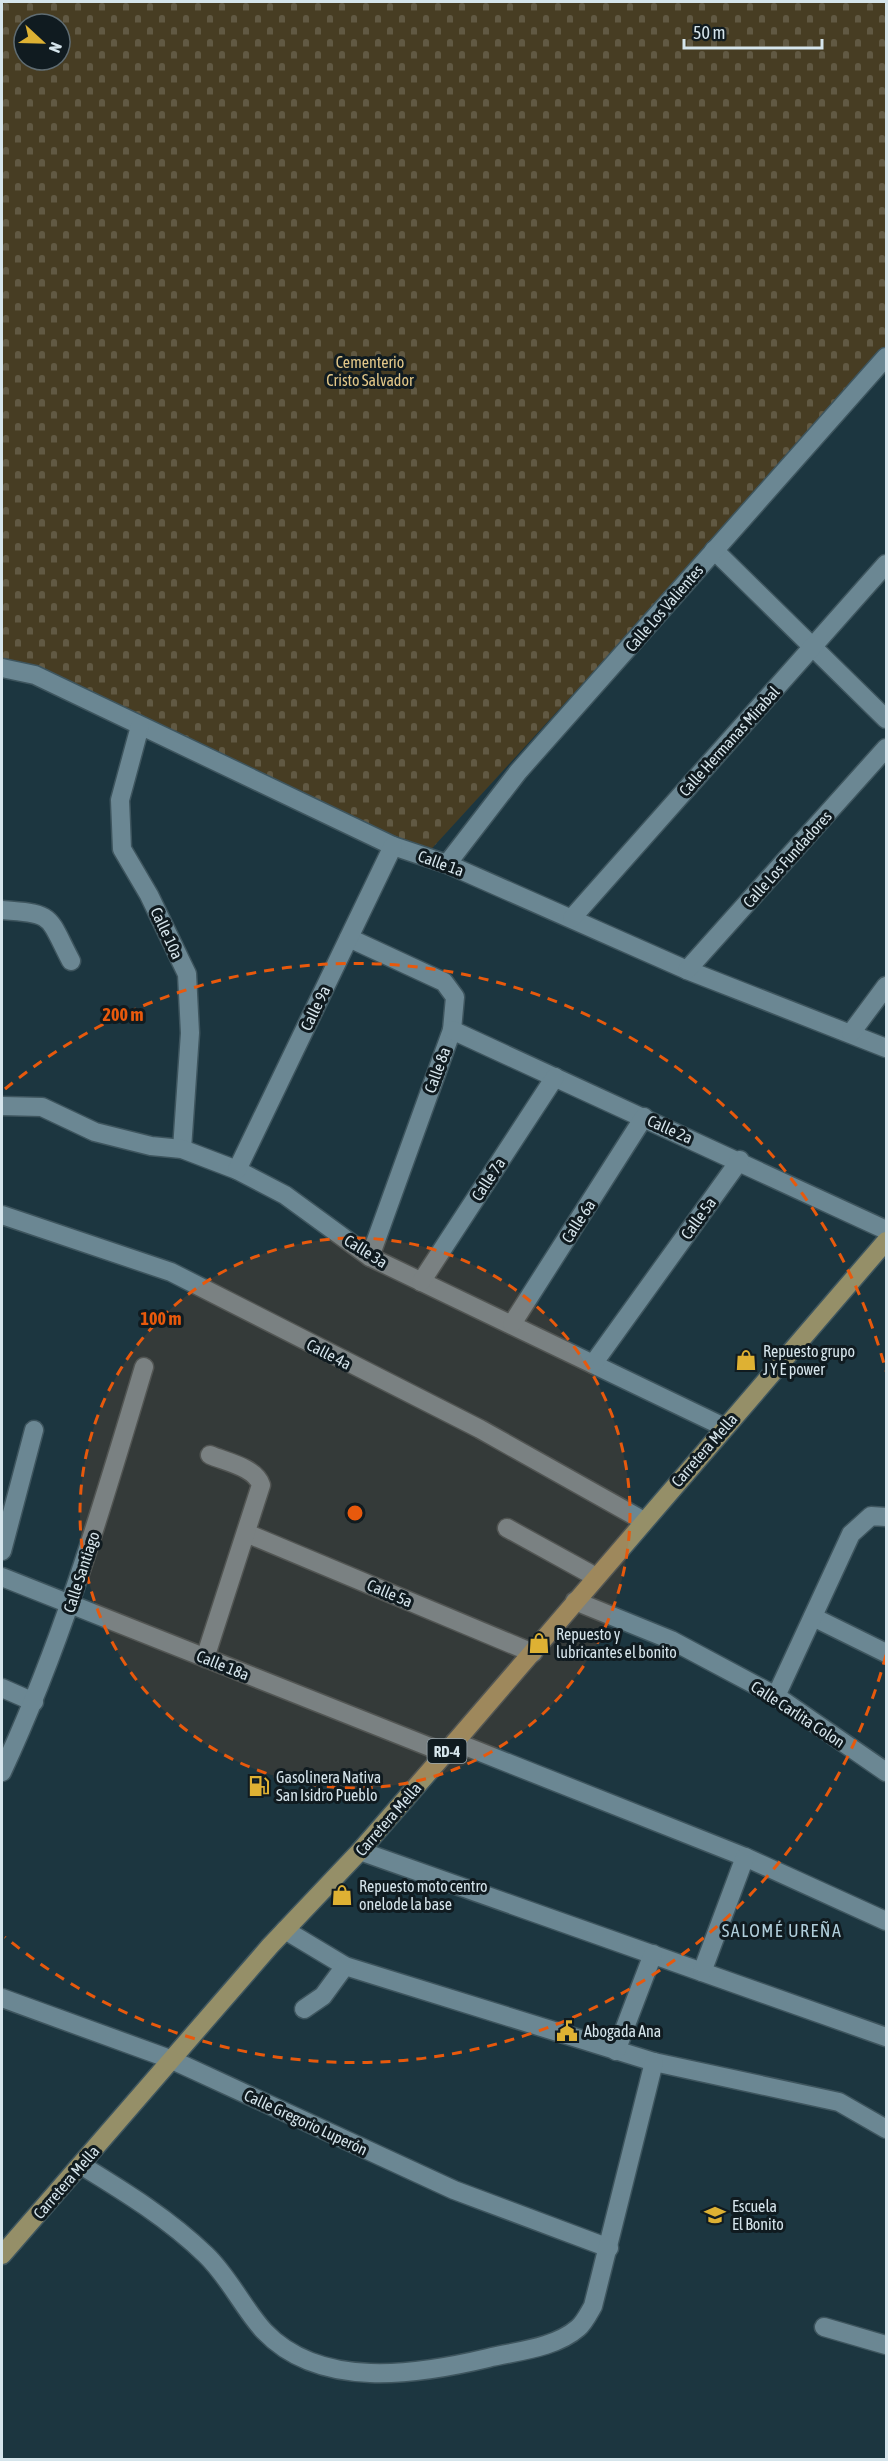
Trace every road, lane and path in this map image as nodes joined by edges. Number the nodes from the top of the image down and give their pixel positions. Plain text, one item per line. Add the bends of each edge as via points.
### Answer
1 (886, 357) edge
2 (714, 550) junction
3 (886, 564) edge
4 (813, 647) junction
5 (2, 668) edge
6 (886, 718) edge
7 (141, 726) junction
8 (886, 748) edge
9 (393, 846) junction
10 (447, 864) junction
11 (2, 910) edge
12 (572, 918) junction
13 (349, 938) junction
14 (71, 961) dead end
15 (687, 970) junction
16 (886, 986) edge
17 (452, 1030) junction
18 (851, 1033) junction
19 (886, 1048) edge
20 (555, 1077) junction
21 (2, 1106) edge
22 (644, 1117) junction
23 (182, 1149) junction
24 (740, 1160) junction
25 (237, 1170) junction
26 (2, 1215) edge
27 (886, 1230) edge
28 (886, 1241) edge
29 (370, 1257) junction
30 (421, 1282) junction
31 (512, 1324) junction
32 (593, 1364) junction
33 (144, 1367) dead end
34 (724, 1427) junction
35 (34, 1430) dead end
36 (210, 1455) dead end
37 (886, 1517) edge
38 (644, 1521) junction
39 (507, 1528) dead end
40 (246, 1533) junction
41 (2, 1551) edge
42 (2, 1577) edge
43 (596, 1577) junction
44 (575, 1601) junction
45 (71, 1605) junction
46 (813, 1617) junction
47 (533, 1653) junction
48 (886, 1653) edge
49 (204, 1658) junction
50 (2, 1688) edge
51 (776, 1696) junction
52 (34, 1702) junction
53 (450, 1748) junction
54 (2, 1772) edge
55 (886, 1772) edge
56 (360, 1851) junction
57 (745, 1857) junction
58 (886, 1921) edge
59 (285, 1930) junction
60 (653, 1954) junction
61 (345, 1966) junction
62 (702, 1972) junction
63 (2, 1998) edge
64 (304, 2009) dead end
65 (886, 2037) edge
66 (616, 2051) junction
67 (170, 2059) junction
68 (654, 2062) junction
69 (886, 2129) edge
70 (81, 2165) junction
71 (609, 2248) junction
72 (2, 2256) edge
73 (824, 2327) dead end
74 (886, 2345) edge

1 - 2 street, Calle Los Valientes
2 - 4 street
2 - 10 street, Calle Los Valientes via 518,772
3 - 4 street, Calle Hermanas Mirabal
4 - 6 street
4 - 12 street, Calle Hermanas Mirabal
5 - 7 street, Calle 1a via 35,675
7 - 9 street, Calle 1a
7 - 23 street, Calle 10a via 120,800 122,849 187,974 190,1033
8 - 15 street, Calle Los Fundadores
9 - 10 street, Calle 1a
9 - 13 street, Calle 9a
10 - 12 street, Calle 1a
11 - 14 street via 46,916
12 - 15 street, Calle 1a
13 - 17 street, Calle 8a via 444,982 455,997
13 - 25 street, Calle 9a
15 - 18 street, Calle 1a
16 - 18 street
17 - 20 street, Calle 2a
17 - 29 street, Calle 8a
18 - 19 street, Calle 1a
20 - 22 street, Calle 2a
20 - 30 street, Calle 7a
21 - 23 street, Calle 3a via 42,1107 95,1132 151,1146
22 - 24 street, Calle 2a
22 - 31 street, Calle 6a
23 - 25 street, Calle 3a
24 - 27 street, Calle 2a
24 - 32 street, Calle 5a
25 - 29 street, Calle 3a via 285,1195
26 - 38 street, Calle 4a via 171,1272 480,1429
28 - 34 main road, Carretera Mella / RD-4
29 - 30 street, Calle 3a
30 - 31 street, Calle 3a
31 - 32 street, Calle 3a
32 - 34 street, Calle 3a
33 - 45 street, Calle Santiago
34 - 38 main road, Carretera Mella / RD-4
35 - 41 street
36 - 40 street via 258,1477 261,1485
37 - 46 street via 871,1516 851,1534
38 - 43 main road, Carretera Mella / RD-4
39 - 43 street
40 - 47 street, Calle 5a
40 - 49 street
42 - 45 street, Calle 18a
43 - 44 main road, Carretera Mella / RD-4
44 - 47 main road, Carretera Mella / RD-4
44 - 51 street, Calle Carlita Colon via 670,1640
45 - 49 street, Calle 18a
45 - 52 street, Calle Santiago
46 - 48 street
46 - 51 street
47 - 53 main road, Carretera Mella / RD-4
49 - 53 street, Calle 18a
50 - 52 street
51 - 55 street, Calle Carlita Colon
52 - 54 street, Calle Santiago
53 - 56 main road, Carretera Mella / RD-4
53 - 57 street, Calle 18a
56 - 59 main road, Carretera Mella / RD-4
56 - 60 street
57 - 58 street, Calle 18a
57 - 62 street
59 - 61 street
59 - 67 main road, Carretera Mella / RD-4
60 - 62 street
60 - 66 street
61 - 64 street via 323,1996
61 - 66 street
62 - 65 street
63 - 67 street, Calle Gregorio Luperón
66 - 68 street
67 - 70 main road, Carretera Mella / RD-4
67 - 71 street, Calle Gregorio Luperón via 454,2190
68 - 69 street via 839,2102
68 - 71 street
70 - 71 street via 150,2208 208,2256 264,2331 286,2350 341,2370 372,2374 459,2365 559,2340 579,2327 593,2306
70 - 72 main road, Carretera Mella / RD-4
73 - 74 street

